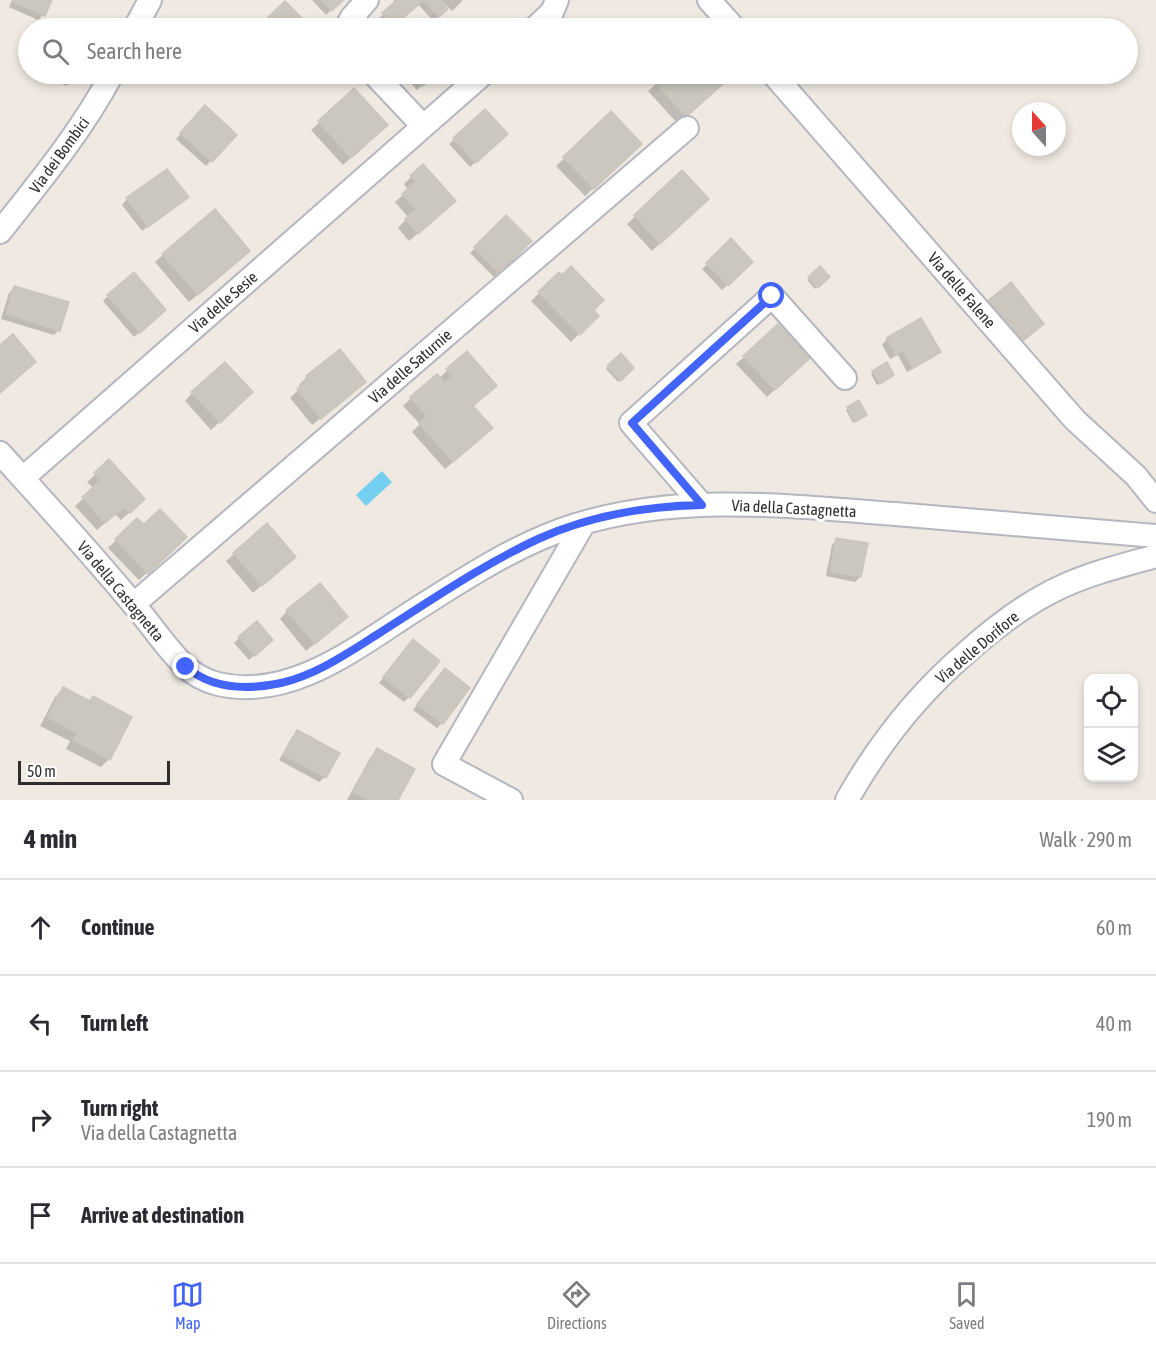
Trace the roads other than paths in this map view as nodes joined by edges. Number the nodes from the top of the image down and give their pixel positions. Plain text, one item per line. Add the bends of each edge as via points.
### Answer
1 (150, 0) edge
2 (367, 0) edge
3 (557, 0) edge
4 (709, 0) edge
5 (140, 18) edge
6 (351, 18) edge
7 (548, 18) edge
8 (725, 18) edge
9 (106, 84) edge
10 (383, 84) edge
11 (471, 84) edge
12 (782, 84) edge
13 (423, 126) junction
14 (687, 128) dead end
15 (0, 232) edge
16 (845, 378) dead end
17 (0, 453) edge
18 (23, 477) junction
19 (1156, 501) edge
20 (702, 505) junction
21 (584, 523) junction
22 (1156, 536) edge
23 (1156, 556) edge
24 (134, 604) junction
25 (511, 800) edge
26 (847, 800) edge

1 - 5 street
2 - 6 street
3 - 7 street
4 - 8 street
9 - 15 street, Via dei Bombici via 69,143
10 - 13 street
11 - 13 street, Via delle Sesie
12 - 19 street, Via delle Falene via 1075,420 1136,476
13 - 18 street, Via delle Sesie
14 - 24 street, Via delle Saturnie
16 - 20 street via 772,296 632,423
17 - 18 street, Via della Castagnetta
18 - 24 street, Via della Castagnetta
20 - 21 street, Via della Castagnetta via 648,509
20 - 22 street, Via della Castagnetta via 814,508
21 - 24 street, Via della Castagnetta via 518,549 337,659 280,683 225,685 199,677 182,664
21 - 25 street via 444,764
23 - 26 street, Via delle Dorifore via 1084,577 1028,605 991,631 904,715 874,754

